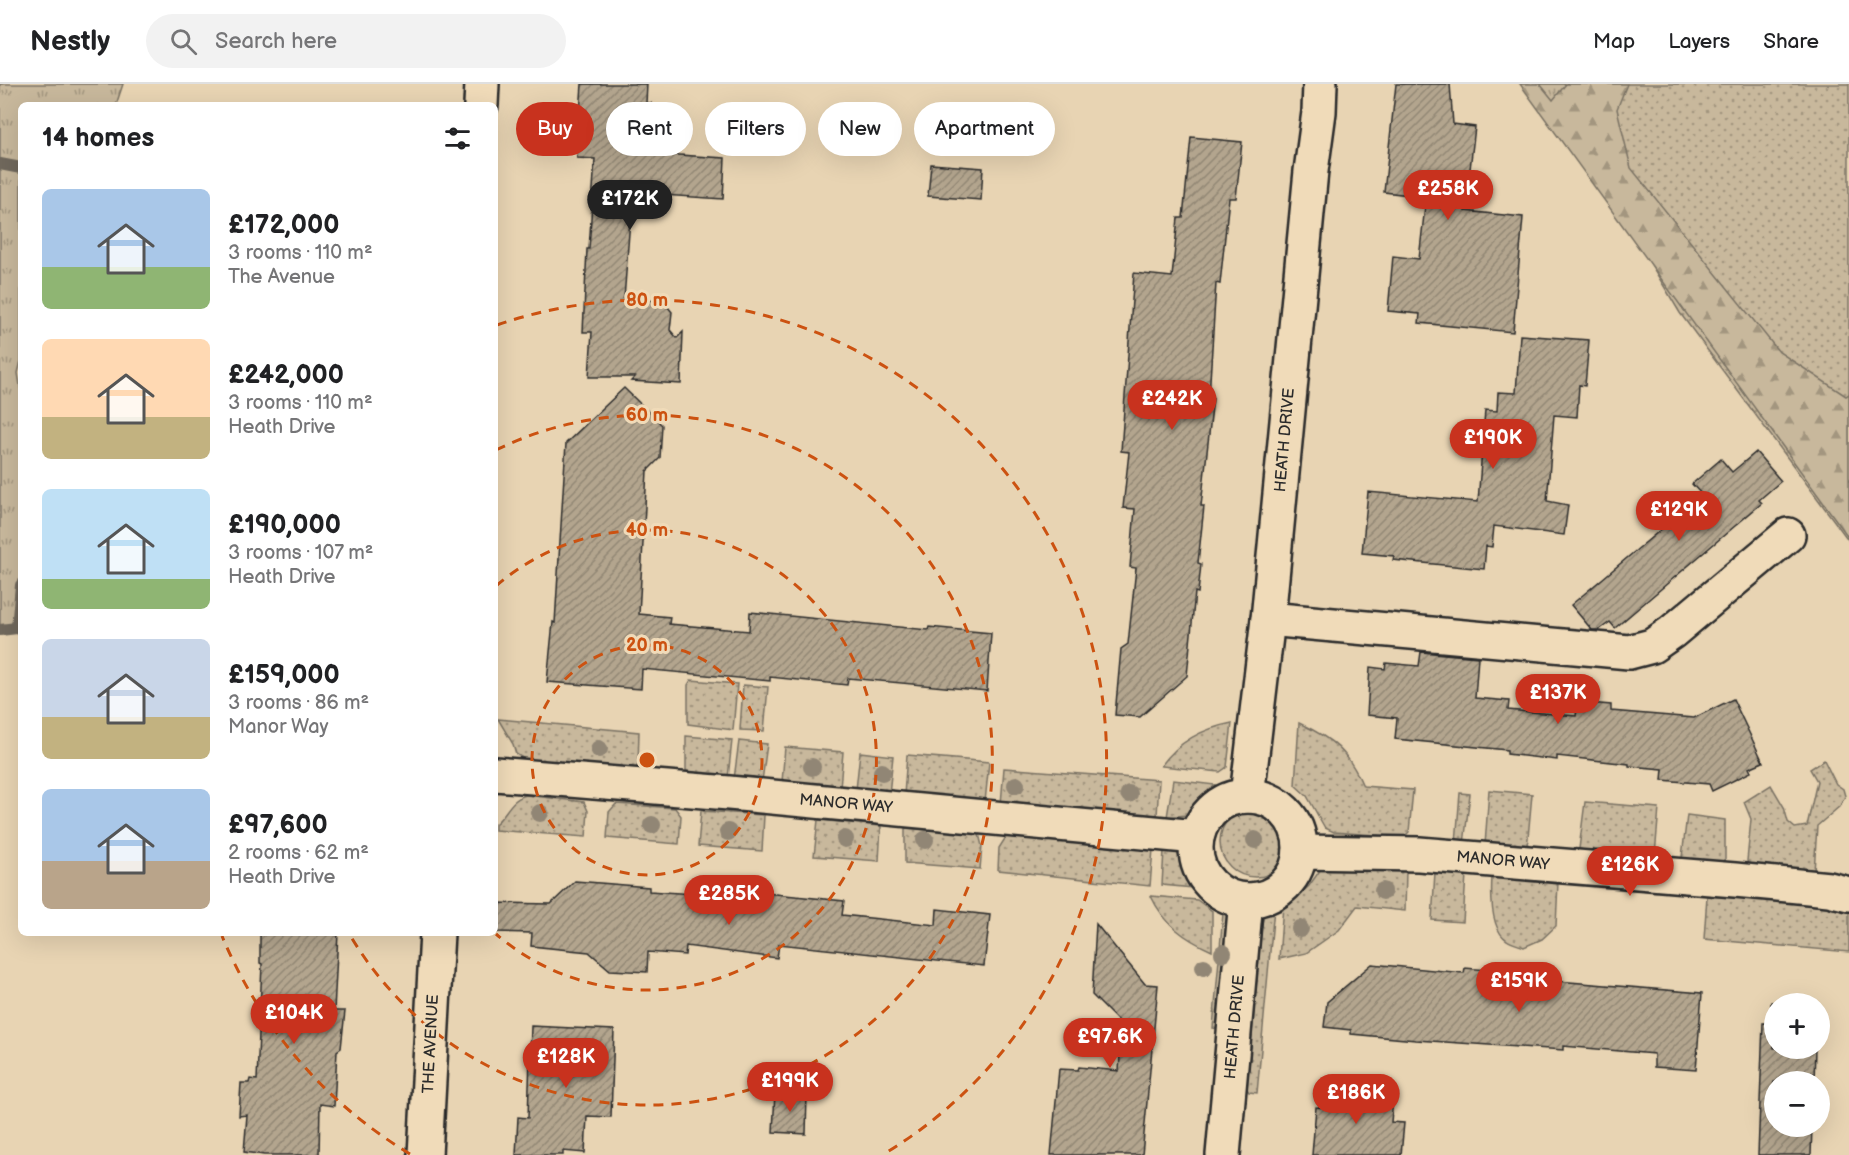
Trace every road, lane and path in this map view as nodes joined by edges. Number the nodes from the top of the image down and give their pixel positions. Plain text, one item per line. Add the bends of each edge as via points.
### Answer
1 (482, 84) edge
2 (1320, 84) edge
3 (481, 102) edge
4 (1788, 535) dead end
5 (1268, 619) junction
6 (498, 774) edge
7 (1247, 796) junction
8 (1197, 837) junction
9 (1300, 852) junction
10 (1849, 894) edge
11 (1246, 900) junction
12 (437, 936) edge
13 (425, 1155) edge
14 (1223, 1155) edge

1 - 3 street
2 - 5 street, HEATH DRIVE
4 - 5 street via 1672,633 1652,646 1629,652
5 - 7 street, HEATH DRIVE
6 - 8 street, MANOR WAY
7 - 8 street via 1219,805
7 - 9 street via 1264,798 1280,806 1299,835
8 - 11 street via 1197,857 1209,882 1232,898
9 - 10 street, MANOR WAY via 1419,854 1736,880
9 - 11 street via 1297,868 1288,882 1276,892
11 - 14 street, HEATH DRIVE
12 - 13 street, THE AVENUE

